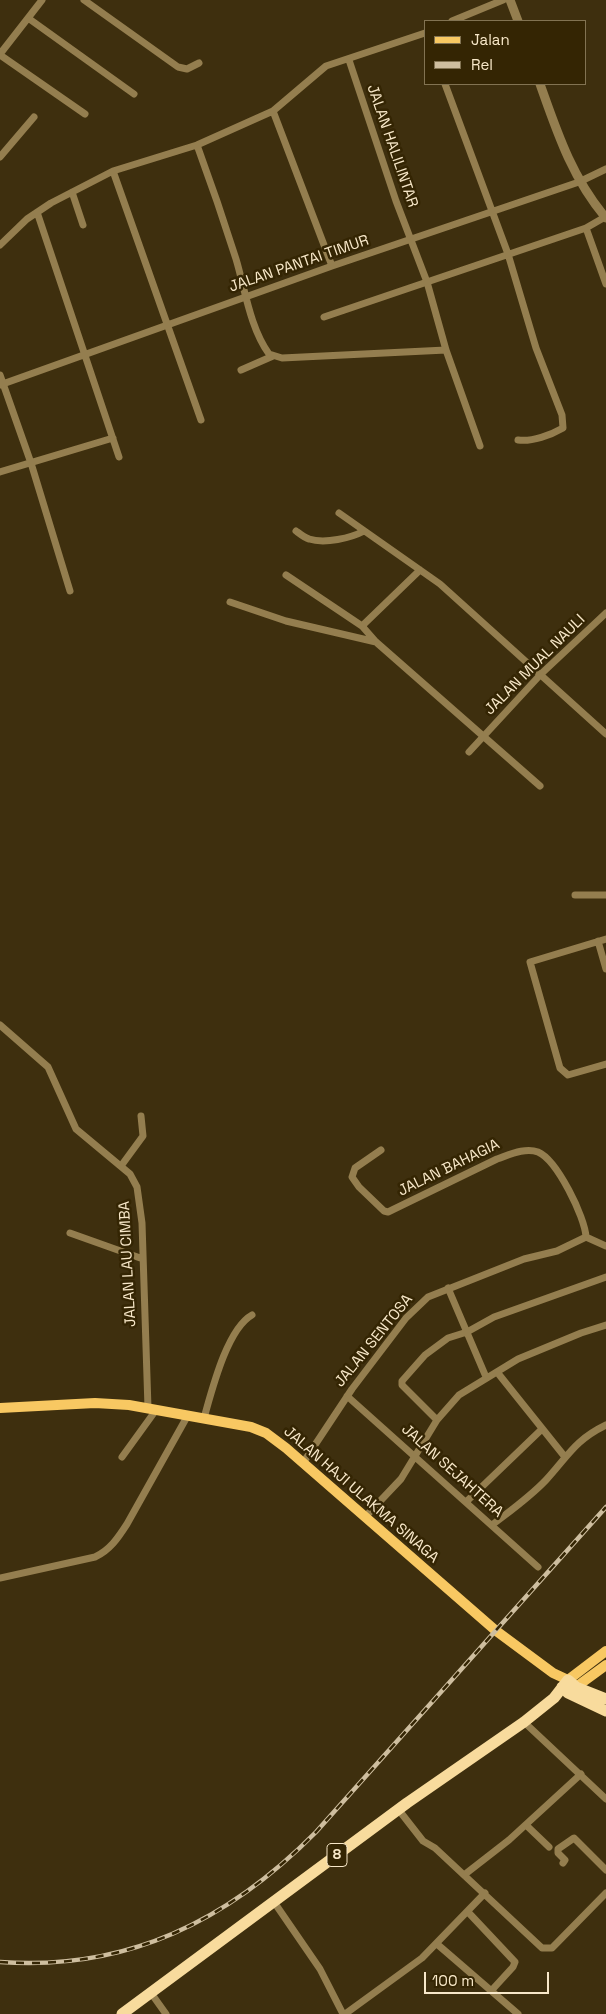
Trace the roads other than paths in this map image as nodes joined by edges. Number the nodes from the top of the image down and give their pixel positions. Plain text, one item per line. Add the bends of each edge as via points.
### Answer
1 (42, 0) edge
2 (84, 0) edge
3 (503, 0) edge
4 (510, 0) edge
5 (28, 18) junction
6 (454, 20) edge
7 (518, 20) edge
8 (424, 33) edge
9 (0, 55) edge
10 (349, 60) junction
11 (199, 63) dead end
12 (445, 85) edge
13 (540, 85) edge
14 (134, 94) dead end
15 (273, 111) junction
16 (85, 114) dead end
17 (34, 117) dead end
18 (197, 145) junction
19 (0, 157) edge
20 (606, 169) edge
21 (114, 171) junction
22 (579, 182) junction
23 (72, 192) junction
24 (37, 212) junction
25 (492, 213) junction
26 (606, 218) edge
27 (83, 225) dead end
28 (586, 228) junction
29 (410, 240) junction
30 (0, 245) edge
31 (508, 254) junction
32 (332, 266) junction
33 (426, 282) junction
34 (606, 284) edge
35 (245, 298) junction
36 (324, 317) dead end
37 (168, 325) junction
38 (446, 350) junction
39 (84, 354) junction
40 (273, 356) junction
41 (241, 370) dead end
42 (0, 375) edge
43 (2, 385) edge
44 (201, 420) dead end
45 (113, 438) junction
46 (518, 440) dead end
47 (480, 446) dead end
48 (119, 457) dead end
49 (31, 463) junction
50 (0, 472) edge
51 (339, 513) dead end
52 (364, 530) junction
53 (296, 531) dead end
54 (420, 570) junction
55 (286, 575) dead end
56 (70, 591) dead end
57 (230, 602) dead end
58 (605, 617) edge
59 (362, 626) junction
60 (376, 642) junction
61 (541, 674) junction
62 (606, 734) edge
63 (484, 736) junction
64 (469, 752) dead end
65 (540, 786) dead end
66 (575, 895) dead end
67 (606, 895) edge
68 (602, 940) edge
69 (606, 969) edge
70 (0, 1025) edge
71 (606, 1064) edge
72 (141, 1116) dead end
73 (382, 1150) dead end
74 (121, 1166) junction
75 (70, 1233) dead end
76 (586, 1237) junction
77 (606, 1246) edge
78 (142, 1259) junction
79 (606, 1277) edge
80 (448, 1288) junction
81 (252, 1315) dead end
82 (606, 1325) edge
83 (467, 1332) junction
84 (497, 1372) junction
85 (486, 1377) junction
86 (347, 1396) junction
87 (0, 1408) edge
88 (152, 1409) junction
89 (188, 1415) junction
90 (204, 1418) junction
91 (437, 1420) junction
92 (606, 1425) edge
93 (542, 1429) junction
94 (415, 1456) junction
95 (122, 1457) dead end
96 (565, 1458) junction
97 (303, 1463) junction
98 (466, 1502) junction
99 (365, 1517) junction
100 (492, 1525) junction
101 (538, 1567) dead end
102 (0, 1578) edge
103 (606, 1651) edge
104 (606, 1665) edge
105 (568, 1687) junction
106 (606, 1700) edge
107 (606, 1710) edge
108 (524, 1722) junction
109 (581, 1774) junction
110 (606, 1799) edge
111 (398, 1809) junction
112 (526, 1825) junction
113 (550, 1847) dead end
114 (563, 1863) dead end
115 (606, 1870) edge
116 (464, 1875) junction
117 (485, 1893) junction
118 (606, 1893) edge
119 (274, 1902) junction
120 (468, 1912) junction
121 (437, 1944) junction
122 (491, 1991) junction
123 (151, 1993) junction
124 (126, 2013) edge
125 (166, 2014) edge
126 (344, 2014) edge
127 (518, 2014) edge

1 - 5 street
2 - 11 street via 178,67 187,69
3 - 6 street
4 - 7 street
5 - 9 street
5 - 14 street
8 - 10 street
9 - 16 street
10 - 15 street via 321,69
10 - 29 street, JALAN HALILINTAR
12 - 25 street
13 - 22 street via 561,144
15 - 18 street
15 - 32 street
17 - 19 street
18 - 21 street
18 - 35 street via 223,217
20 - 22 street, JALAN PANTAI TIMUR
21 - 23 street
21 - 37 street
22 - 25 street, JALAN PANTAI TIMUR
22 - 26 street
23 - 24 street
23 - 27 street
24 - 30 street
24 - 39 street
25 - 29 street, JALAN PANTAI TIMUR
25 - 31 street
26 - 28 street
28 - 31 street
28 - 34 street
29 - 32 street, JALAN PANTAI TIMUR
29 - 33 street, JALAN HALILINTAR
31 - 33 street
31 - 46 street via 563,424 559,430 540,438
32 - 35 street, JALAN PANTAI TIMUR
33 - 36 street
33 - 38 street, JALAN HALILINTAR
35 - 37 street, JALAN PANTAI TIMUR
35 - 40 street via 266,350
37 - 39 street, JALAN PANTAI TIMUR
37 - 44 street
38 - 40 street via 352,356
38 - 47 street, JALAN HALILINTAR
39 - 43 street, JALAN PANTAI TIMUR
39 - 45 street
40 - 41 street
42 - 43 street
43 - 49 street
45 - 48 street
45 - 49 street
49 - 50 street
49 - 56 street
51 - 52 street
52 - 53 street via 354,536 320,540 310,539
52 - 54 street
54 - 59 street
54 - 61 street
55 - 59 street
57 - 60 street via 286,620
58 - 61 street, JALAN MUAL NAULI
59 - 60 street
60 - 63 street
61 - 62 street
61 - 63 street, JALAN MUAL NAULI
63 - 64 street, JALAN MUAL NAULI
63 - 65 street
66 - 67 street
68 - 69 street
68 - 71 street via 530,962 560,1068 568,1075
70 - 74 street, JALAN LAU CIMBA via 48,1067 76,1129
72 - 74 street via 143,1136
73 - 76 street, JALAN BAHAGIA via 355,1168 352,1177 384,1211 392,1211 497,1159 513,1153 536,1152 544,1156 571,1193
74 - 78 street, JALAN LAU CIMBA via 137,1187
75 - 78 street
76 - 77 street
76 - 80 street, JALAN SENTOSA via 557,1251 524,1259
78 - 88 street, JALAN LAU CIMBA
79 - 83 street via 494,1316
80 - 83 street
80 - 86 street, JALAN SENTOSA via 428,1297 406,1318
81 - 90 street via 241,1324 220,1364
82 - 84 street via 544,1348
83 - 85 street
83 - 91 street via 448,1338 426,1355 402,1381 402,1385
84 - 85 street
84 - 93 street
85 - 91 street via 459,1395
86 - 94 street, JALAN SEJAHTERA
86 - 97 street, JALAN SENTOSA
87 - 88 main road, JALAN HAJI ULAKMA SINAGA via 95,1402
88 - 89 main road, JALAN HAJI ULAKMA SINAGA
88 - 95 street
89 - 90 main road, JALAN HAJI ULAKMA SINAGA
89 - 102 street via 127,1524 104,1553
90 - 97 main road, JALAN HAJI ULAKMA SINAGA via 266,1433
91 - 94 street
92 - 96 street via 576,1443
93 - 96 street
93 - 98 street
94 - 98 street, JALAN SEJAHTERA
94 - 99 street via 401,1479
96 - 100 street via 526,1499
97 - 99 main road, JALAN HAJI ULAKMA SINAGA
98 - 100 street, JALAN SEJAHTERA
99 - 105 main road, JALAN HAJI ULAKMA SINAGA via 495,1630
100 - 101 street, JALAN SEJAHTERA
103 - 105 main road
104 - 105 main road
105 - 106 highway
105 - 107 highway
105 - 108 highway, 8
108 - 109 street
108 - 111 highway, 8
109 - 110 street
109 - 112 street
111 - 116 street via 423,1841 436,1848
111 - 119 highway, 8
112 - 113 street
112 - 116 street
114 - 115 street via 565,1860 558,1853 558,1848 574,1838
116 - 117 street
117 - 118 street via 537,1944 547,1949 552,1948
117 - 120 street
119 - 123 highway, 8
119 - 126 street via 320,1969
120 - 121 street
120 - 122 street via 515,1962
121 - 122 street
121 - 126 street via 390,1983
122 - 127 street
123 - 124 highway, 8
123 - 125 street

